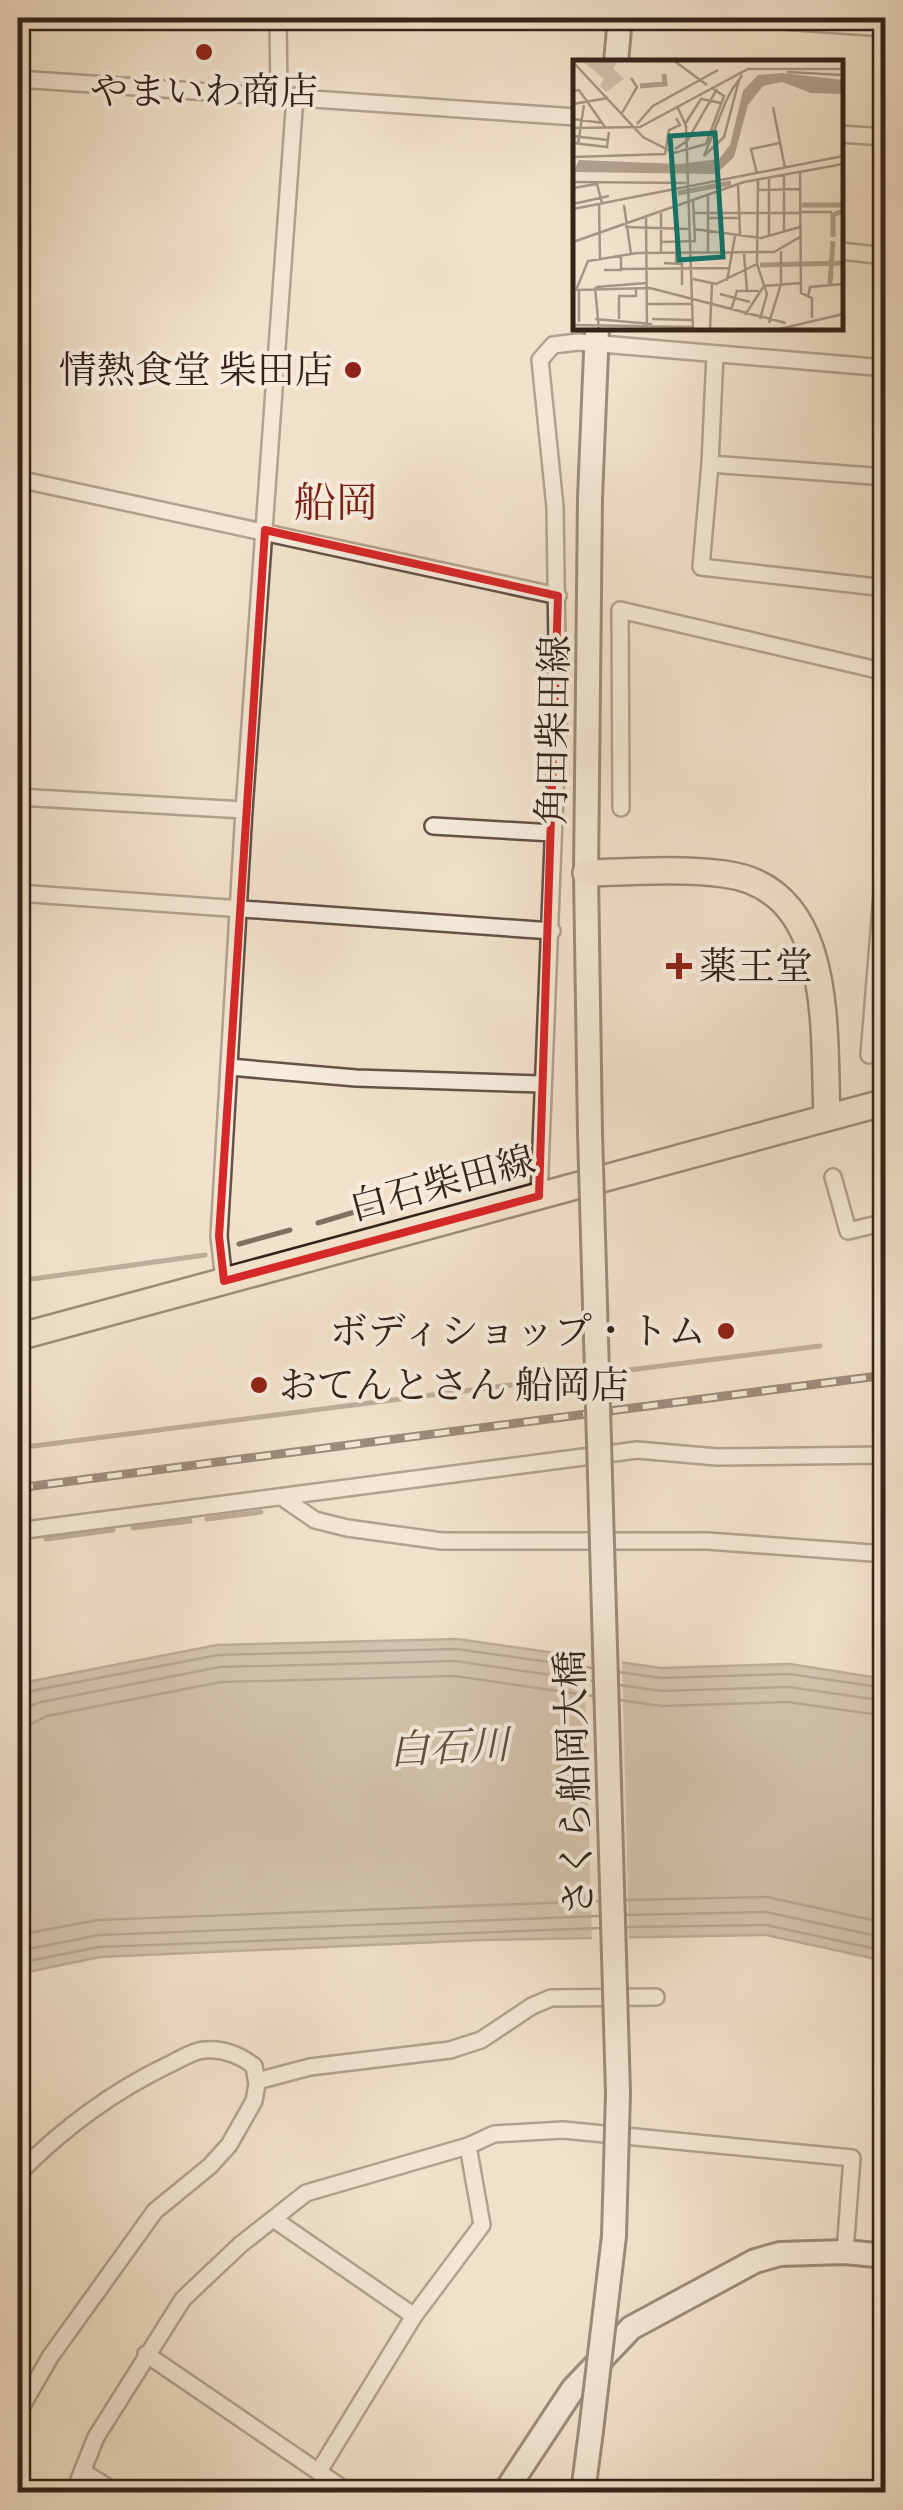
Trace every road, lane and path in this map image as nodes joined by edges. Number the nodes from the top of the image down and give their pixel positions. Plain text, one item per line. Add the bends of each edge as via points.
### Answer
1 (278, 18) edge
2 (620, 18) edge
3 (737, 18) edge
4 (886, 28) edge
5 (616, 60) edge
6 (18, 80) edge
7 (287, 96) junction
8 (573, 117) edge
9 (843, 134) edge
10 (886, 137) edge
11 (843, 251) edge
12 (886, 256) edge
13 (597, 335) edge
14 (715, 354) junction
15 (886, 368) edge
16 (710, 464) junction
17 (886, 477) edge
18 (18, 479) edge
19 (265, 530) junction
20 (886, 588) edge
21 (558, 596) junction
22 (886, 672) edge
23 (18, 798) edge
24 (621, 808) dead end
25 (244, 810) junction
26 (434, 826) dead end
27 (553, 833) junction
28 (886, 845) edge
29 (586, 873) junction
30 (18, 893) edge
31 (240, 908) junction
32 (552, 931) junction
33 (868, 1054) dead end
34 (229, 1067) junction
35 (542, 1084) junction
36 (886, 1102) edge
37 (827, 1116) junction
38 (590, 1132) joint
39 (833, 1177) dead end
40 (539, 1196) junction
41 (886, 1222) edge
42 (224, 1281) junction
43 (18, 1337) edge
44 (886, 1455) edge
45 (284, 1498) junction
46 (18, 1530) edge
47 (886, 1554) edge
48 (656, 1998) dead end
49 (257, 2081) junction
50 (468, 2146) junction
51 (18, 2174) edge
52 (274, 2220) junction
53 (844, 2252) junction
54 (886, 2256) edge
55 (414, 2316) junction
56 (146, 2354) junction
57 (18, 2412) edge
58 (319, 2471) junction
59 (83, 2472) junction
60 (74, 2492) edge
61 (116, 2492) edge
62 (348, 2492) edge
63 (506, 2492) edge
64 (583, 2492) edge

1 - 7 street
2 - 5 main road
3 - 4 street
6 - 7 street
7 - 8 street
7 - 19 street
9 - 10 street
11 - 12 street
13 - 14 street
13 - 21 street via 562,342 540,360
13 - 29 main road, 角田柴田線
14 - 15 street
14 - 16 street
16 - 17 street
16 - 20 street via 701,567
18 - 19 street
19 - 21 street
19 - 25 street
21 - 27 street
22 - 24 street via 620,610
23 - 25 street
25 - 31 street
26 - 27 street
27 - 32 street
28 - 33 street
29 - 37 main road via 726,874 783,898 810,946 821,1001
29 - 38 main road, 角田柴田線
30 - 31 street
31 - 32 street
31 - 34 street
32 - 35 street
34 - 35 street
34 - 42 street via 219,1236
35 - 40 street
36 - 37 main road, 白石柴田線
37 - 40 main road, 白石柴田線
38 - 64 main road, さくら船岡大橋, bridge via 618,2093 614,2236
39 - 41 street via 848,1232
40 - 42 main road, 白石柴田線
42 - 43 main road, 白石柴田線
44 - 45 street via 717,1457 637,1450
45 - 46 street
45 - 47 street via 315,1520 442,1541 707,1541
48 - 49 street via 551,1998 450,2050 310,2067
49 - 51 street via 254,2066 242,2057 201,2050 84,2113
49 - 57 street via 254,2101 228,2145 155,2211 50,2356
50 - 52 street via 306,2193
50 - 53 street via 494,2134 563,2130 852,2158
50 - 55 street via 482,2224
52 - 55 street
52 - 56 street via 182,2299
53 - 54 main road
53 - 63 main road via 755,2261 621,2335 572,2389
55 - 58 street
56 - 58 street
56 - 59 street via 96,2437
58 - 62 street
59 - 60 street
59 - 61 street

